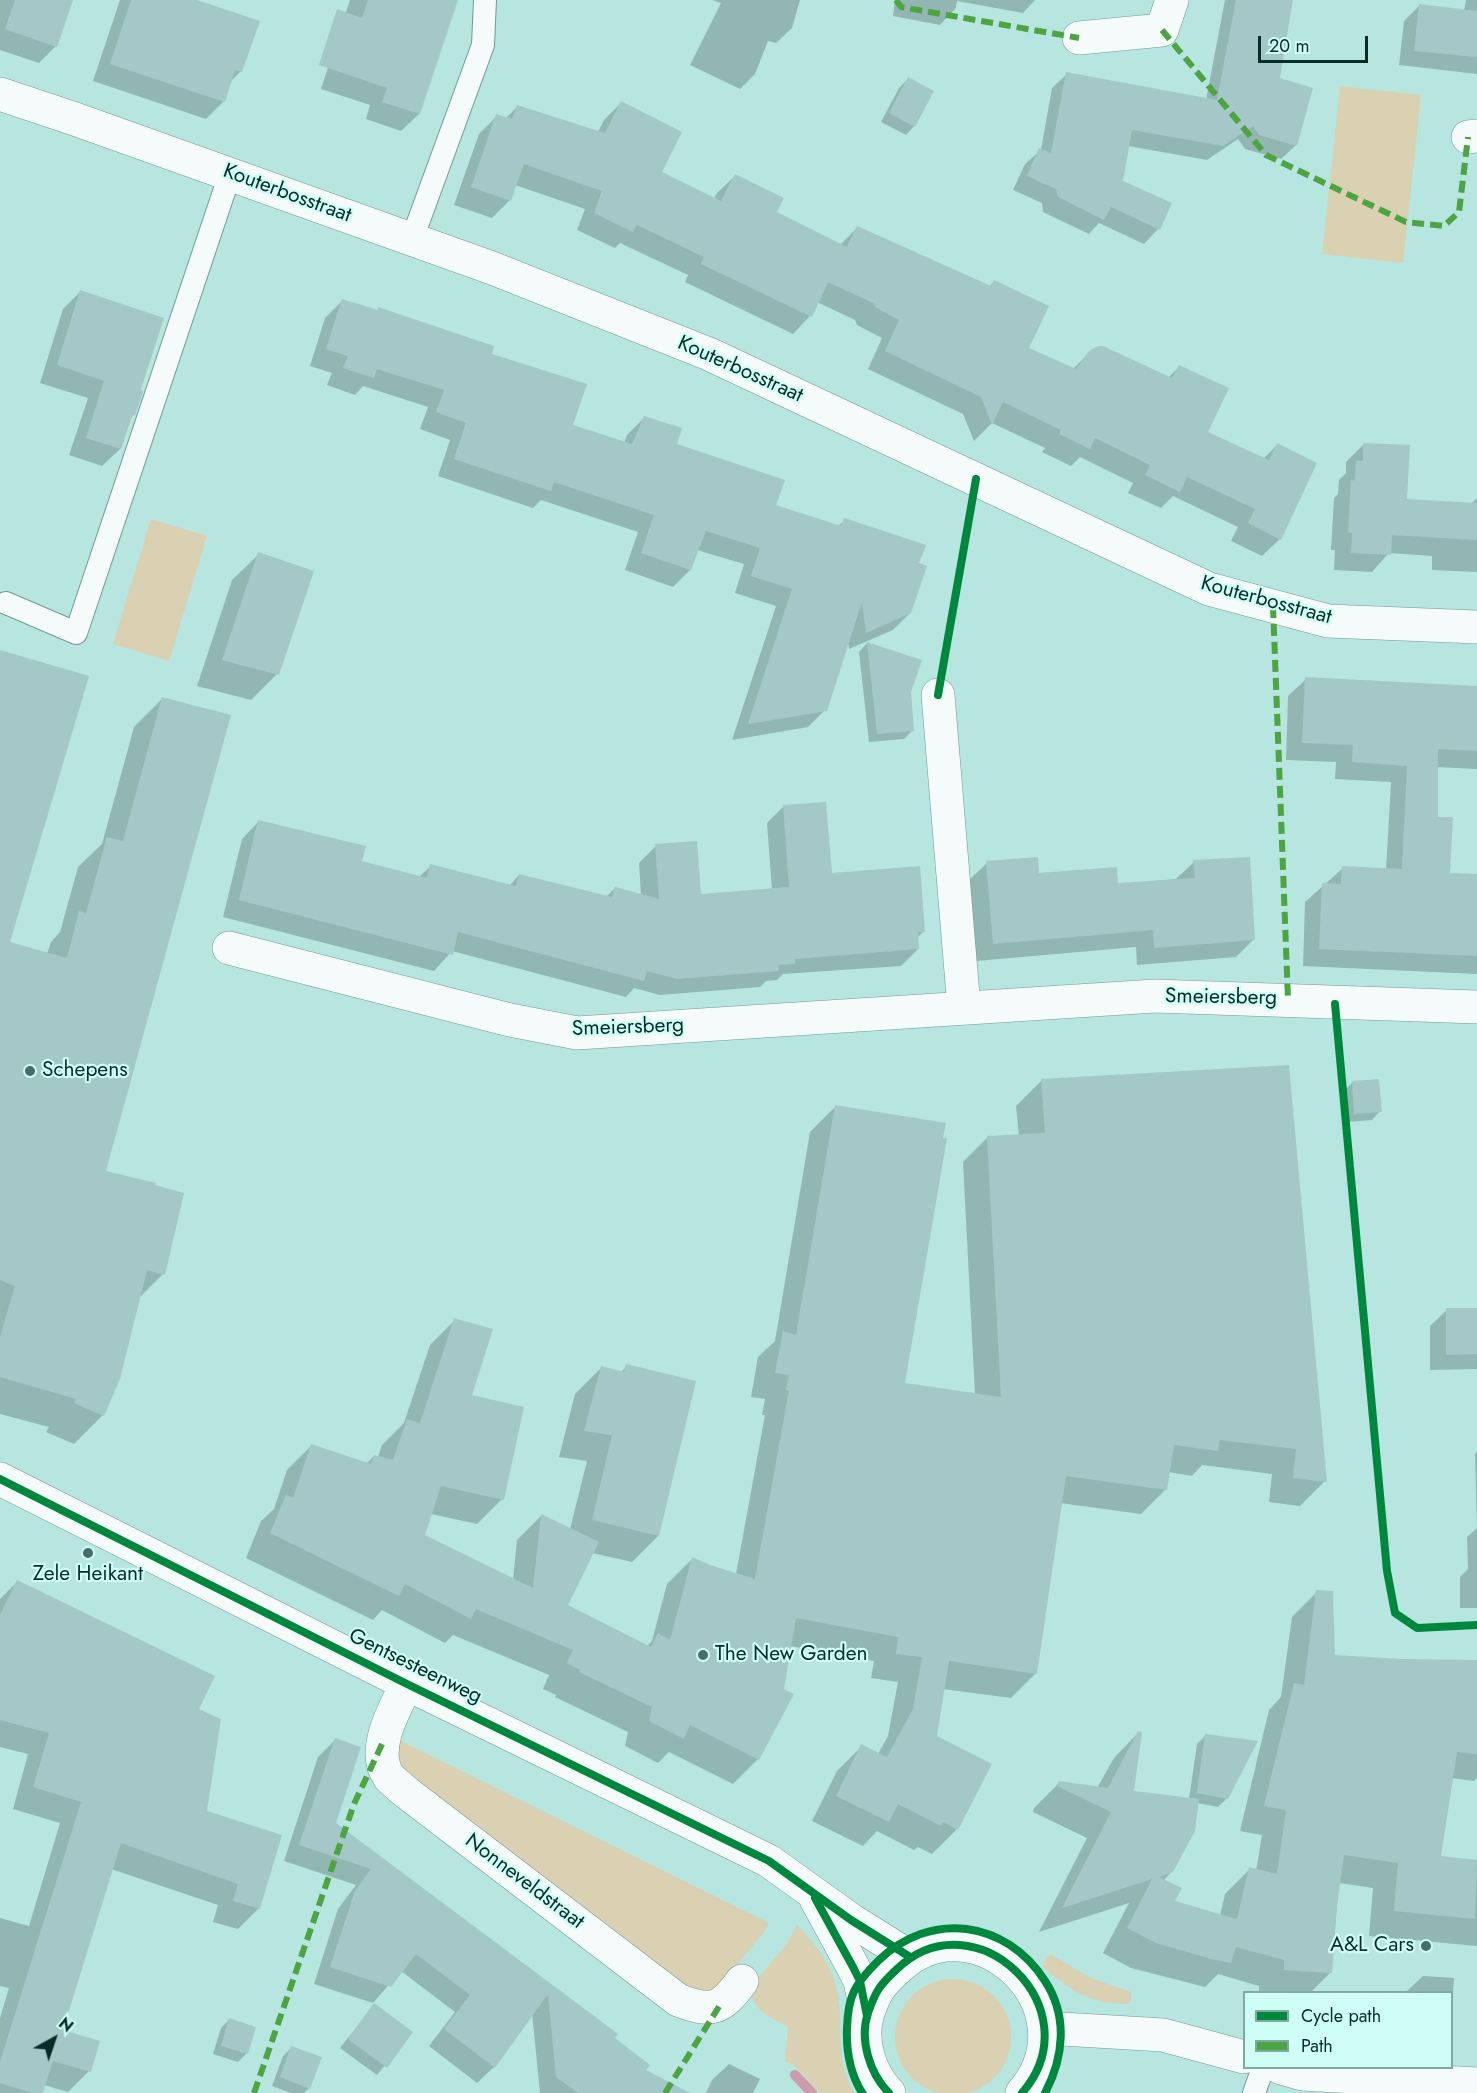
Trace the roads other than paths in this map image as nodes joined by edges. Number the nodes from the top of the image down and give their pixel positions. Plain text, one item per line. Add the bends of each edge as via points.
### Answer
1 (485, 0) edge
2 (1172, 0) edge
3 (1079, 38) dead end
4 (0, 94) edge
5 (230, 174) junction
6 (412, 239) junction
7 (6, 603) dead end
8 (1477, 627) edge
9 (938, 695) dead end
10 (229, 948) dead end
11 (1477, 1007) edge
12 (964, 1008) junction
13 (0, 1479) edge
14 (407, 1684) junction
15 (812, 1892) junction
16 (909, 1957) junction
17 (742, 1981) dead end
18 (867, 2016) junction
19 (1045, 2028) junction
20 (1243, 2056) edge
21 (1262, 2069) edge
22 (1287, 2069) edge
23 (1477, 2084) edge
24 (889, 2093) edge
25 (1022, 2093) edge
26 (1254, 2093) edge

1 - 6 lane via 483,45
2 - 3 street via 1162,30
4 - 5 street, Kouterbosstraat
5 - 6 street, Kouterbosstraat
5 - 7 lane via 76,633
6 - 8 street, Kouterbosstraat via 709,354 1209,589 1328,621
9 - 12 street
10 - 12 street, Smeiersberg via 510,1020 577,1033
11 - 12 street, Smeiersberg via 1155,996
13 - 14 street, Gentsesteenweg
14 - 15 street, Gentsesteenweg via 769,1862
14 - 17 street, Nonneveldstraat via 383,1742 388,1776 407,1793 678,2000 707,2009 729,1998
15 - 16 street, Gentsesteenweg
15 - 18 street, Gentsesteenweg via 860,1981
16 - 18 street, Gentsesteenweg via 878,1987
16 - 19 street, Gentsesteenweg via 928,1948 951,1945 975,1947 1004,1960 1027,1983
18 - 24 street, Gentsesteenweg via 865,2038 872,2068
19 - 20 street via 1163,2035
19 - 25 street, Gentsesteenweg via 1041,2058
21 - 26 lane
22 - 23 street via 1302,2074

